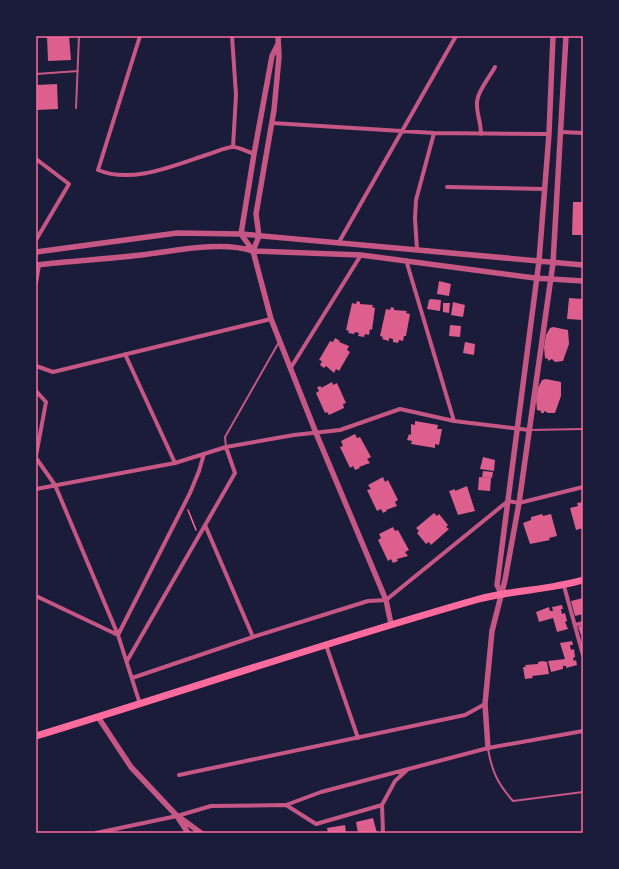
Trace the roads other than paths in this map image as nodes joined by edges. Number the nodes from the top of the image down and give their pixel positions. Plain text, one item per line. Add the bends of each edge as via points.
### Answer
1 (79, 36) edge
2 (140, 36) edge
3 (232, 36) edge
4 (278, 36) edge
5 (456, 36) edge
6 (553, 36) edge
7 (566, 36) edge
8 (278, 44) junction
9 (494, 67) dead end
10 (78, 72) junction
11 (36, 74) edge
12 (76, 108) dead end
13 (272, 123) junction
14 (403, 131) junction
15 (562, 132) junction
16 (434, 133) junction
17 (583, 133) edge
18 (481, 134) junction
19 (549, 134) junction
20 (233, 147) junction
21 (254, 154) junction
22 (36, 159) edge
23 (447, 187) dead end
24 (545, 189) junction
25 (241, 234) junction
26 (259, 236) junction
27 (36, 240) edge
28 (339, 242) junction
29 (417, 250) junction
30 (253, 251) junction
31 (36, 252) edge
32 (361, 255) junction
33 (406, 260) junction
34 (539, 261) junction
35 (553, 263) junction
36 (38, 265) edge
37 (583, 265) edge
38 (537, 278) junction
39 (550, 280) junction
40 (583, 281) edge
41 (36, 283) edge
42 (271, 319) junction
43 (279, 341) junction
44 (125, 354) junction
45 (36, 366) edge
46 (290, 369) junction
47 (36, 391) edge
48 (454, 420) junction
49 (517, 429) junction
50 (583, 429) edge
51 (529, 430) junction
52 (316, 433) junction
53 (226, 448) junction
54 (204, 454) junction
55 (36, 457) edge
56 (175, 462) junction
57 (55, 485) junction
58 (583, 487) edge
59 (36, 489) edge
60 (508, 501) junction
61 (519, 503) junction
62 (205, 524) junction
63 (583, 580) edge
64 (564, 586) junction
65 (501, 593) junction
66 (36, 596) edge
67 (386, 600) junction
68 (583, 623) edge
69 (391, 624) junction
70 (575, 625) junction
71 (118, 635) junction
72 (253, 637) junction
73 (326, 645) junction
74 (583, 655) edge
75 (127, 661) junction
76 (132, 678) junction
77 (140, 704) junction
78 (485, 704) junction
79 (98, 717) junction
80 (583, 731) edge
81 (36, 736) edge
82 (358, 738) junction
83 (488, 748) junction
84 (408, 770) junction
85 (179, 775) dead end
86 (583, 792) edge
87 (286, 805) junction
88 (382, 805) junction
89 (177, 816) junction
90 (96, 833) edge
91 (188, 833) edge
92 (201, 833) edge
93 (383, 833) edge

1 - 10 lane
2 - 20 street via 98,170 118,176 143,172
3 - 20 street via 236,95
4 - 8 street
5 - 14 street
6 - 19 street
7 - 15 street
8 - 13 street via 279,70
8 - 21 street via 272,56
9 - 18 street via 477,98
10 - 11 lane
10 - 12 lane
13 - 14 street
13 - 26 street via 256,214
14 - 16 street
14 - 28 street
15 - 17 street
15 - 35 street
16 - 18 street
16 - 29 street via 416,200
18 - 19 street
19 - 24 street
20 - 21 street
21 - 25 street
22 - 27 street via 69,184
23 - 24 street
24 - 34 street
25 - 26 street
25 - 30 street
25 - 31 street via 177,233
26 - 28 street
26 - 30 street
28 - 29 street
29 - 34 street
30 - 32 street
30 - 36 street via 242,248 180,249
30 - 42 street
32 - 33 street
32 - 46 street
33 - 38 street
33 - 48 street
34 - 35 street
34 - 38 street
35 - 37 street
35 - 39 street
36 - 41 street
38 - 39 street
38 - 49 street
39 - 40 street
39 - 51 street
42 - 43 street
42 - 44 street
43 - 46 street
43 - 53 lane via 225,437
44 - 45 street via 53,372
44 - 56 street
46 - 52 street
47 - 55 street via 46,402
48 - 49 street
48 - 52 street via 400,409 340,430
49 - 51 street
49 - 60 street
50 - 51 lane
51 - 61 street
52 - 53 street
52 - 67 street
53 - 54 street
53 - 62 street via 235,473
54 - 56 street
54 - 71 street via 185,503
55 - 57 street
56 - 57 street
57 - 59 street
57 - 71 street
58 - 61 street
60 - 61 street
60 - 65 street via 497,585
60 - 67 street
61 - 65 street
62 - 72 street
62 - 75 street
63 - 64 main road
64 - 65 main road
64 - 70 street
65 - 69 main road
65 - 78 street via 492,631
66 - 71 street
67 - 69 street
67 - 72 street via 368,601
68 - 70 street
69 - 73 main road
70 - 74 street
71 - 75 street
72 - 76 street
73 - 77 main road
73 - 82 street
75 - 76 street
76 - 77 street
77 - 79 main road
78 - 82 street via 465,715
78 - 83 street
79 - 81 main road
79 - 89 street via 131,767
80 - 83 street
82 - 85 street
83 - 84 street
83 - 86 lane via 492,770 513,801
84 - 87 street via 321,792
84 - 88 street via 395,781
87 - 88 street via 316,824
87 - 89 street via 211,806
88 - 93 street
89 - 90 street
89 - 91 street
89 - 92 street

